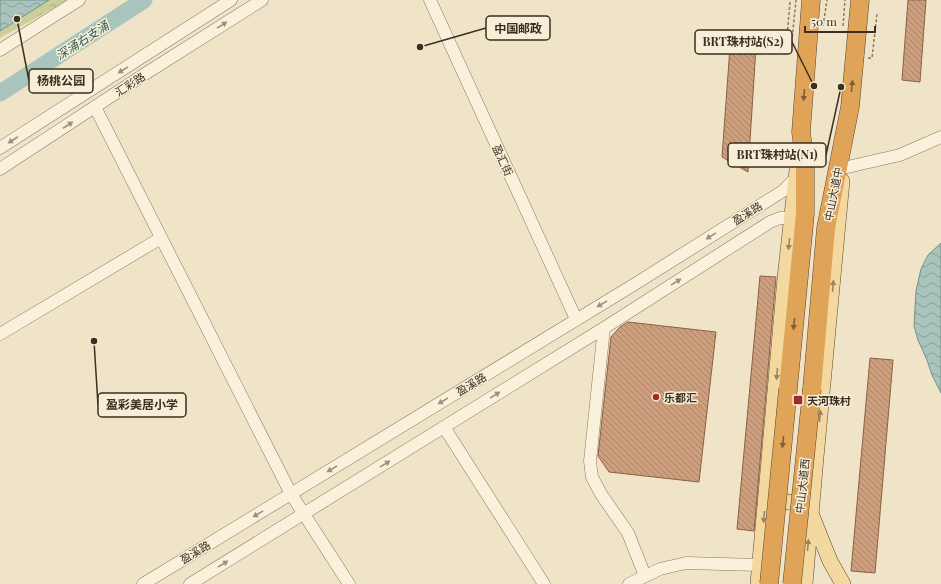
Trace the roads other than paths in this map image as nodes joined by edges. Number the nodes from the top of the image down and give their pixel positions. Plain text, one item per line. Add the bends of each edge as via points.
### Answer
1 (79, 0) edge
2 (231, 0) edge
3 (262, 0) edge
4 (430, 0) edge
5 (812, 0) edge
6 (860, 0) edge
7 (180, 32) junction
8 (189, 46) junction
9 (155, 49) junction
10 (0, 50) edge
11 (164, 62) junction
12 (95, 107) junction
13 (847, 124) junction
14 (801, 132) junction
15 (941, 137) edge
16 (0, 148) edge
17 (843, 168) junction
18 (0, 169) edge
19 (796, 178) junction
20 (768, 200) junction
21 (791, 218) junction
22 (774, 220) junction
23 (161, 238) junction
24 (576, 319) junction
25 (604, 328) junction
26 (0, 334) edge
27 (812, 389) joint
28 (444, 427) junction
29 (767, 478) junction
30 (813, 486) junction
31 (291, 494) junction
32 (811, 511) junction
33 (304, 514) junction
34 (759, 565) junction
35 (645, 576) junction
36 (143, 584) edge
37 (190, 584) edge
38 (349, 584) edge
39 (544, 584) edge
40 (629, 584) edge
41 (758, 584) edge
42 (769, 584) edge
43 (792, 584) edge
44 (805, 584) edge
45 (843, 584) edge

1 - 10 street
2 - 7 street, 汇彩路
8 -> 3 street, 汇彩路
4 - 24 street, 盈汇街
5 -> 14 highway
13 -> 6 highway, 中山大道中
7 - 8 street
7 - 9 street, 汇彩路
8 - 11 street, 汇彩路
9 - 11 street
9 -> 16 street, 汇彩路
11 - 12 street, 汇彩路
18 -> 12 street, 汇彩路
12 - 23 street
13 - 17 main road
13 - 27 highway, 中山大道中 via 826,228
14 - 19 main road
14 -> 42 highway, 中山大道西, bridge via 805,214
15 - 17 street via 900,155
30 -> 17 main road
19 - 20 street, 盈溪路 via 783,191
19 - 21 main road
20 - 22 street
20 -> 24 street, 盈溪路
21 - 22 street, 盈溪路
21 -> 29 main road
25 -> 22 street, 盈溪路
23 - 26 street via 47,299
23 - 31 street
24 -> 31 street, 盈溪路
28 -> 25 street, 盈溪路
25 - 35 street via 591,456 592,477 628,533
27 - 43 highway, 中山大道西, bridge
33 -> 28 street, 盈溪路
28 - 39 street
29 - 30 main road via 777,496 788,502 798,501
29 -> 34 main road
30 - 32 main road
31 - 33 street
31 -> 36 street, 盈溪路
44 -> 32 main road
32 - 45 main road via 825,550
37 -> 33 street, 盈溪路
33 - 38 street
34 - 35 street via 686,563 660,569
34 - 41 main road
35 - 40 street

